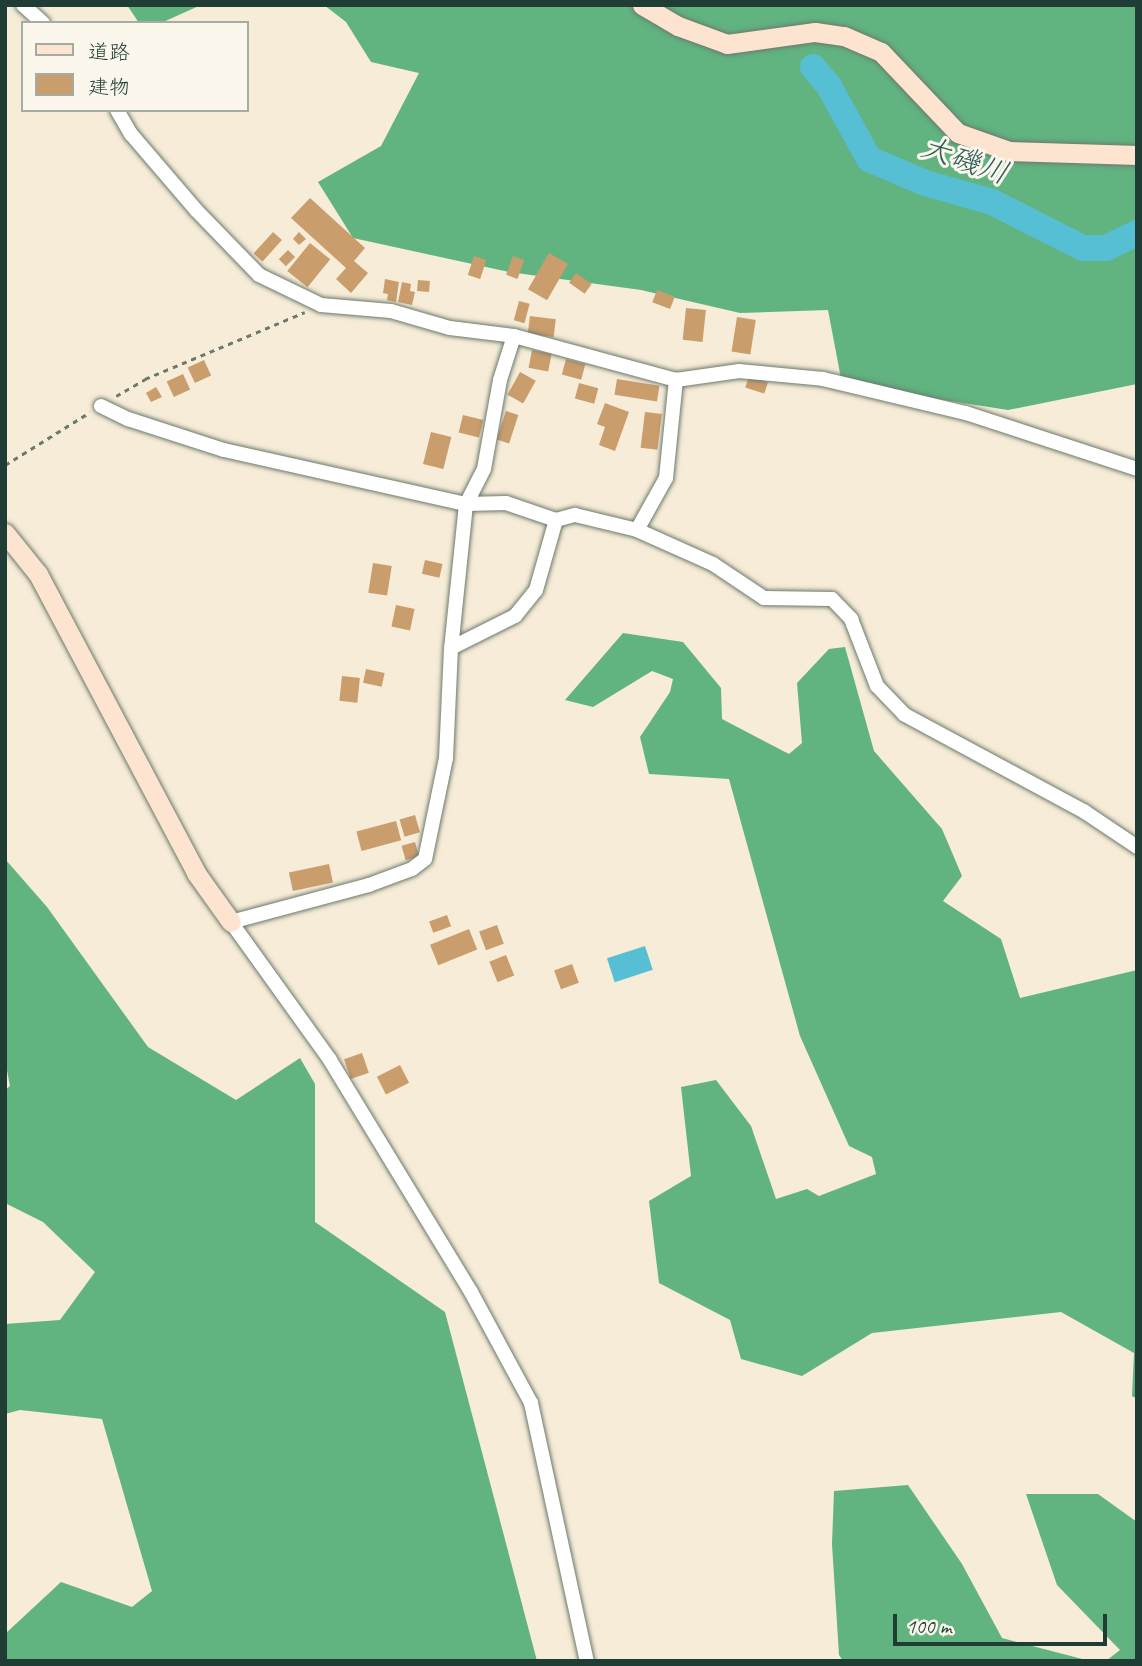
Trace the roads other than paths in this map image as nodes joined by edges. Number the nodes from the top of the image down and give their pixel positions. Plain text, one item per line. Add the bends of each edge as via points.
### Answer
1 (23, 5) edge
2 (642, 5) edge
3 (41, 21) edge
4 (119, 112) edge
5 (1137, 155) edge
6 (514, 336) junction
7 (676, 380) junction
8 (101, 405) road end
9 (1137, 469) edge
10 (466, 504) junction
11 (556, 520) junction
12 (637, 530) junction
13 (5, 533) edge
14 (451, 648) junction
15 (1137, 847) edge
16 (231, 922) junction
17 (587, 1661) edge

1 - 3 street
2 - 5 street via 678,26 727,44 815,32 844,36 881,52 958,133 1009,151
4 - 6 street via 189,201 259,275 321,305 391,311 450,328
6 - 7 street
6 - 10 street via 500,380 484,470
7 - 9 street via 739,371 823,379 966,413
7 - 12 street via 666,478
8 - 10 street via 128,419 224,450
10 - 11 street via 506,503
10 - 14 street
11 - 12 street via 575,514
11 - 14 street via 536,590 515,615
12 - 15 street via 713,564 764,598 832,599 851,619 877,686 905,715 1085,812
13 - 16 street via 38,574 195,873
14 - 16 street via 446,758 425,859 412,869 369,885
16 - 17 street via 330,1059 471,1292 531,1403

